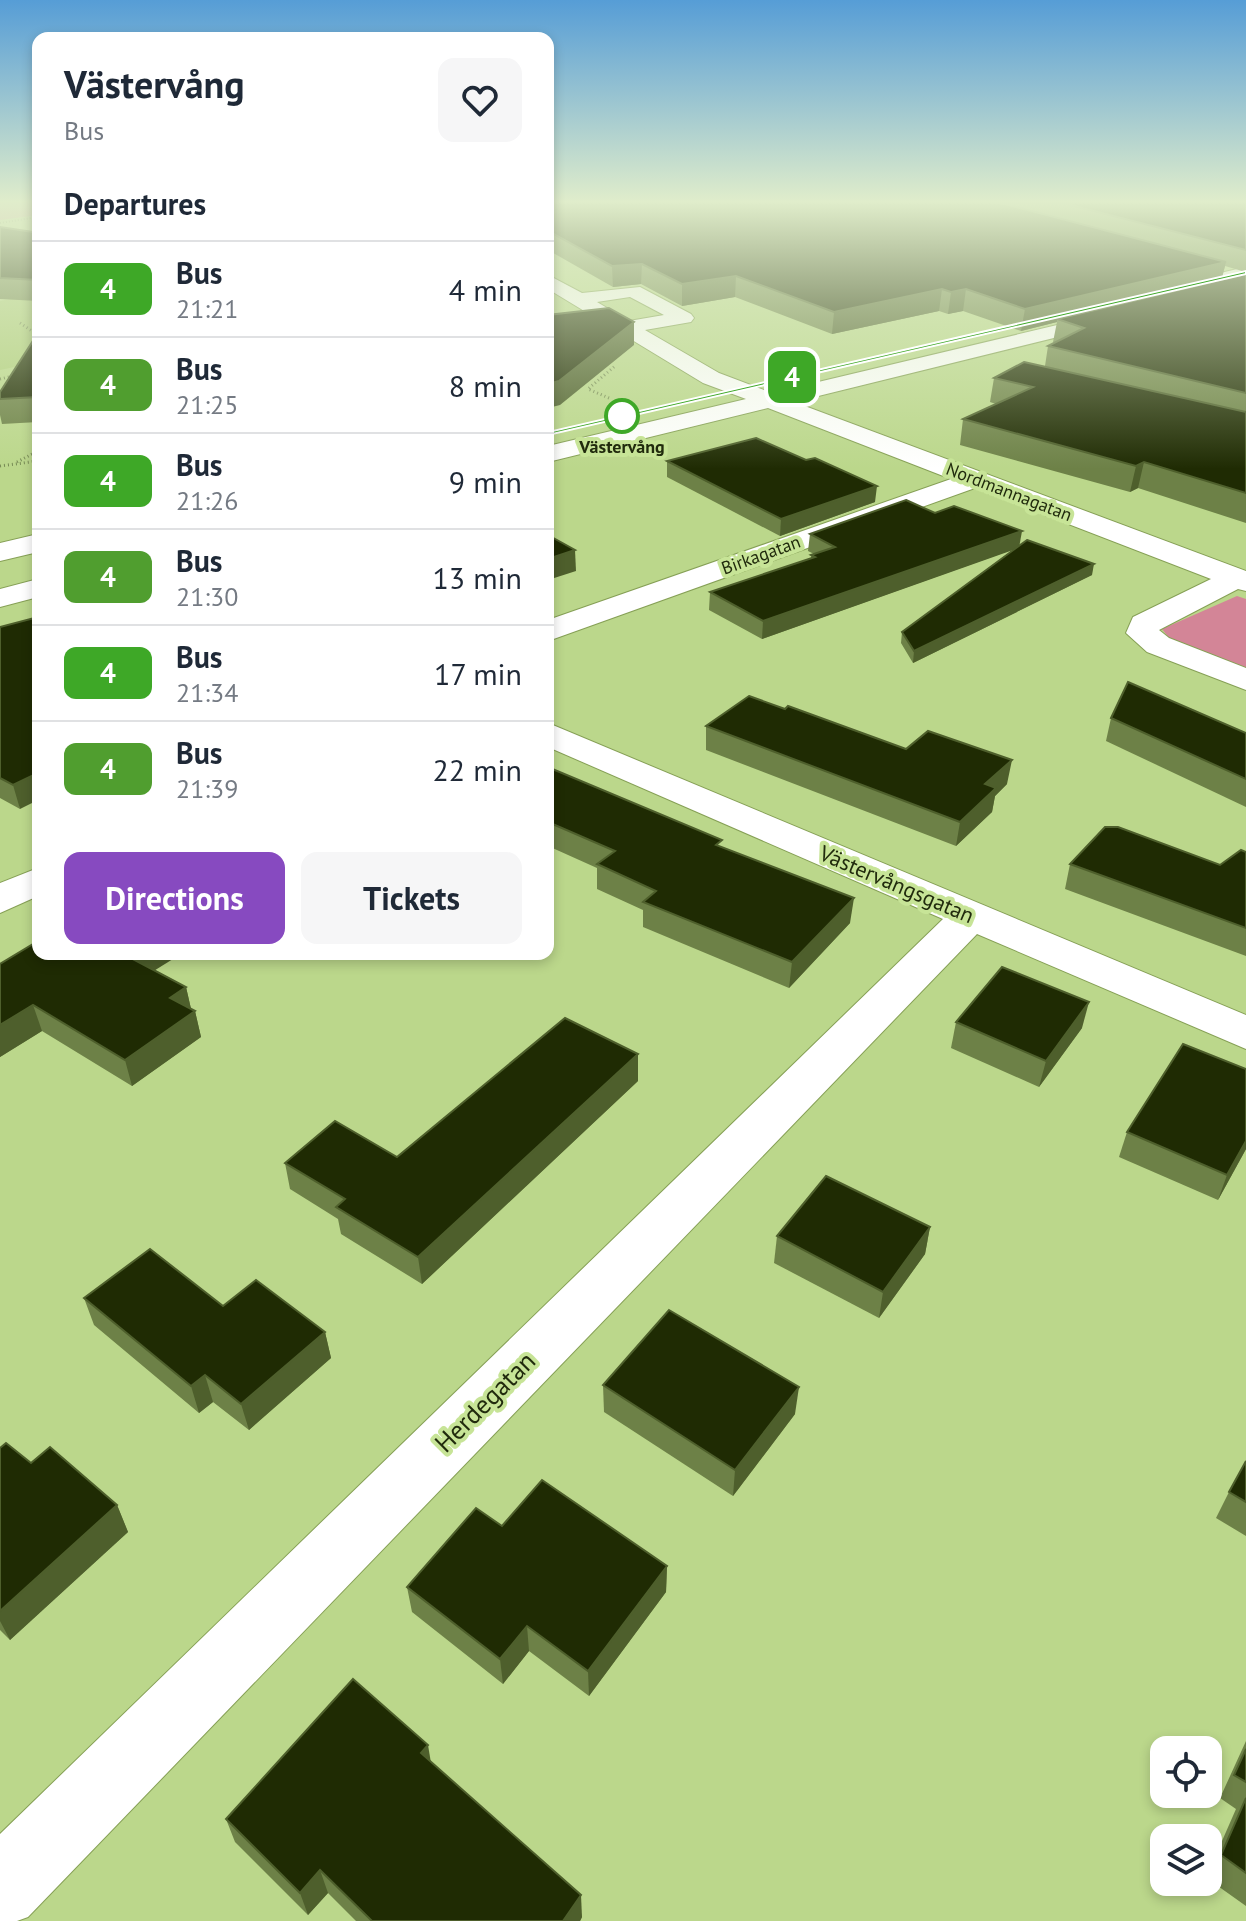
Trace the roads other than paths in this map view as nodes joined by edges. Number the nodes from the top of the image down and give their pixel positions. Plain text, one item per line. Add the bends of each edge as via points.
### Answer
1 (563, 290) edge
2 (1211, 290) edge
3 (579, 299) junction
4 (1133, 306) junction
5 (621, 324) junction
6 (583, 325) edge
7 (947, 358) junction
8 (987, 369) dead end
9 (738, 389) junction
10 (772, 402) junction
11 (554, 432) edge
12 (554, 453) edge
13 (975, 479) junction
14 (32, 544) edge
15 (0, 552) edge
16 (32, 570) edge
17 (0, 578) edge
18 (1241, 580) edge
19 (32, 590) edge
20 (0, 598) edge
21 (554, 629) edge
22 (1246, 680) edge
23 (554, 737) edge
24 (32, 883) edge
25 (0, 900) edge
26 (970, 916) junction
27 (1246, 1033) edge
28 (0, 1889) edge

1 - 3 street, Nordmannagatan
2 - 4 street
3 - 5 street, Nordmannagatan
3 - 5 street via 633,291 684,318
4 - 7 street
4 - 9 street
5 - 6 street
5 - 9 street, Nordmannagatan
7 - 8 street
7 - 10 street
9 - 10 street, Nordmannagatan
9 - 11 street
10 - 12 street
10 - 13 street, Nordmannagatan
13 - 18 street, Nordmannagatan
13 - 21 street, Birkagatan
14 - 15 street
16 - 17 street
18 - 22 street via 1144,624 1142,633 1158,645
19 - 20 street
23 - 26 street, Västervångsgatan
24 - 25 street
26 - 27 street, Västervångsgatan
26 - 28 street, Herdegatan

